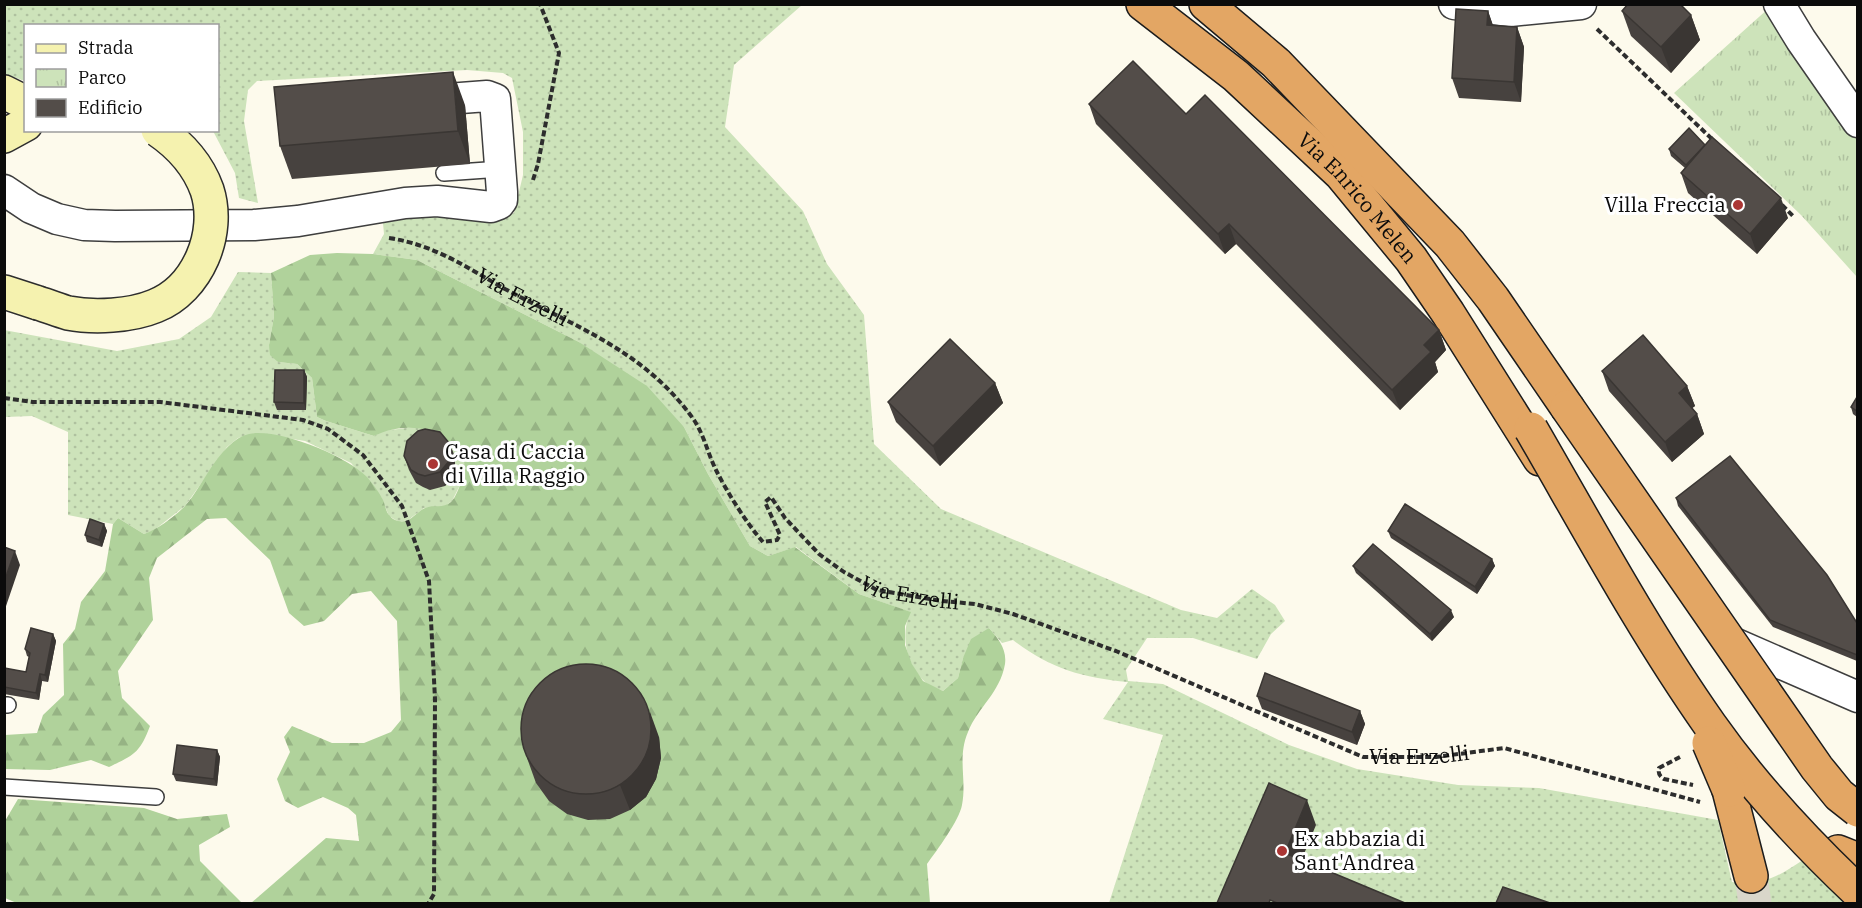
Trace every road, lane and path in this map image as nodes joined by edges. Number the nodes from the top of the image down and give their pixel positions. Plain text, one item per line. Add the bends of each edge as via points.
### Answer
1 (540, 4) edge
2 (1143, 4) edge
3 (1206, 4) edge
4 (1454, 4) edge
5 (1779, 4) edge
6 (1587, 15) edge
7 (4, 92) edge
8 (24, 103) edge
9 (394, 104) edge
10 (1321, 111) junction
11 (1857, 122) edge
12 (24, 125) edge
13 (161, 132) edge
14 (4, 136) edge
15 (1718, 144) edge
16 (501, 169) junction
17 (444, 173) dead end
18 (531, 189) dead end
19 (4, 190) edge
20 (1777, 201) edge
21 (1794, 217) dead end
22 (381, 238) dead end
23 (4, 292) edge
24 (4, 398) edge
25 (1649, 520) dead end
26 (1857, 697) edge
27 (1702, 728) junction
28 (4, 787) edge
29 (156, 797) dead end
30 (1718, 797) junction
31 (1857, 810) edge
32 (1848, 856) edge
33 (1751, 876) tunnel mouth
34 (1857, 892) edge
35 (428, 903) edge

1 - 18 path via 559,53
2 - 27 highway, Via Enrico Melen via 1236,76 1341,174 1411,259 1525,433
3 - 10 highway, Via Enrico Melen via 1276,63
4 - 6 street
5 - 11 street
6 - 15 path
7 - 8 street
9 - 16 street via 488,96 495,99
10 - 31 highway, bridge via 1450,244 1493,299 1798,741 1839,795
10 - 34 highway, bridge via 1524,419 1659,648 1711,726 1761,791
12 - 14 street
13 - 23 street, bridge via 192,162 211,208 201,260 173,297 141,310 92,315 69,313
16 - 17 lane
16 - 19 street via 502,200 495,206 445,201 405,203 254,225 84,225 31,208
20 - 21 path
22 - 30 path, Via Erzelli via 414,242 465,265 610,343 647,369 694,420 717,473 763,542 777,540 780,535 765,502 771,497 819,554 877,590 975,604 1013,614 1116,651 1363,757 1436,757 1504,748
24 - 35 path via 33,402 160,402 303,420 328,429 363,455 402,506 429,581 435,734 434,894
25 - 26 street via 1730,641
27 - 30 highway, bridge
27 - 32 highway, bridge via 1758,794 1804,830
28 - 29 lane
30 - 33 highway

